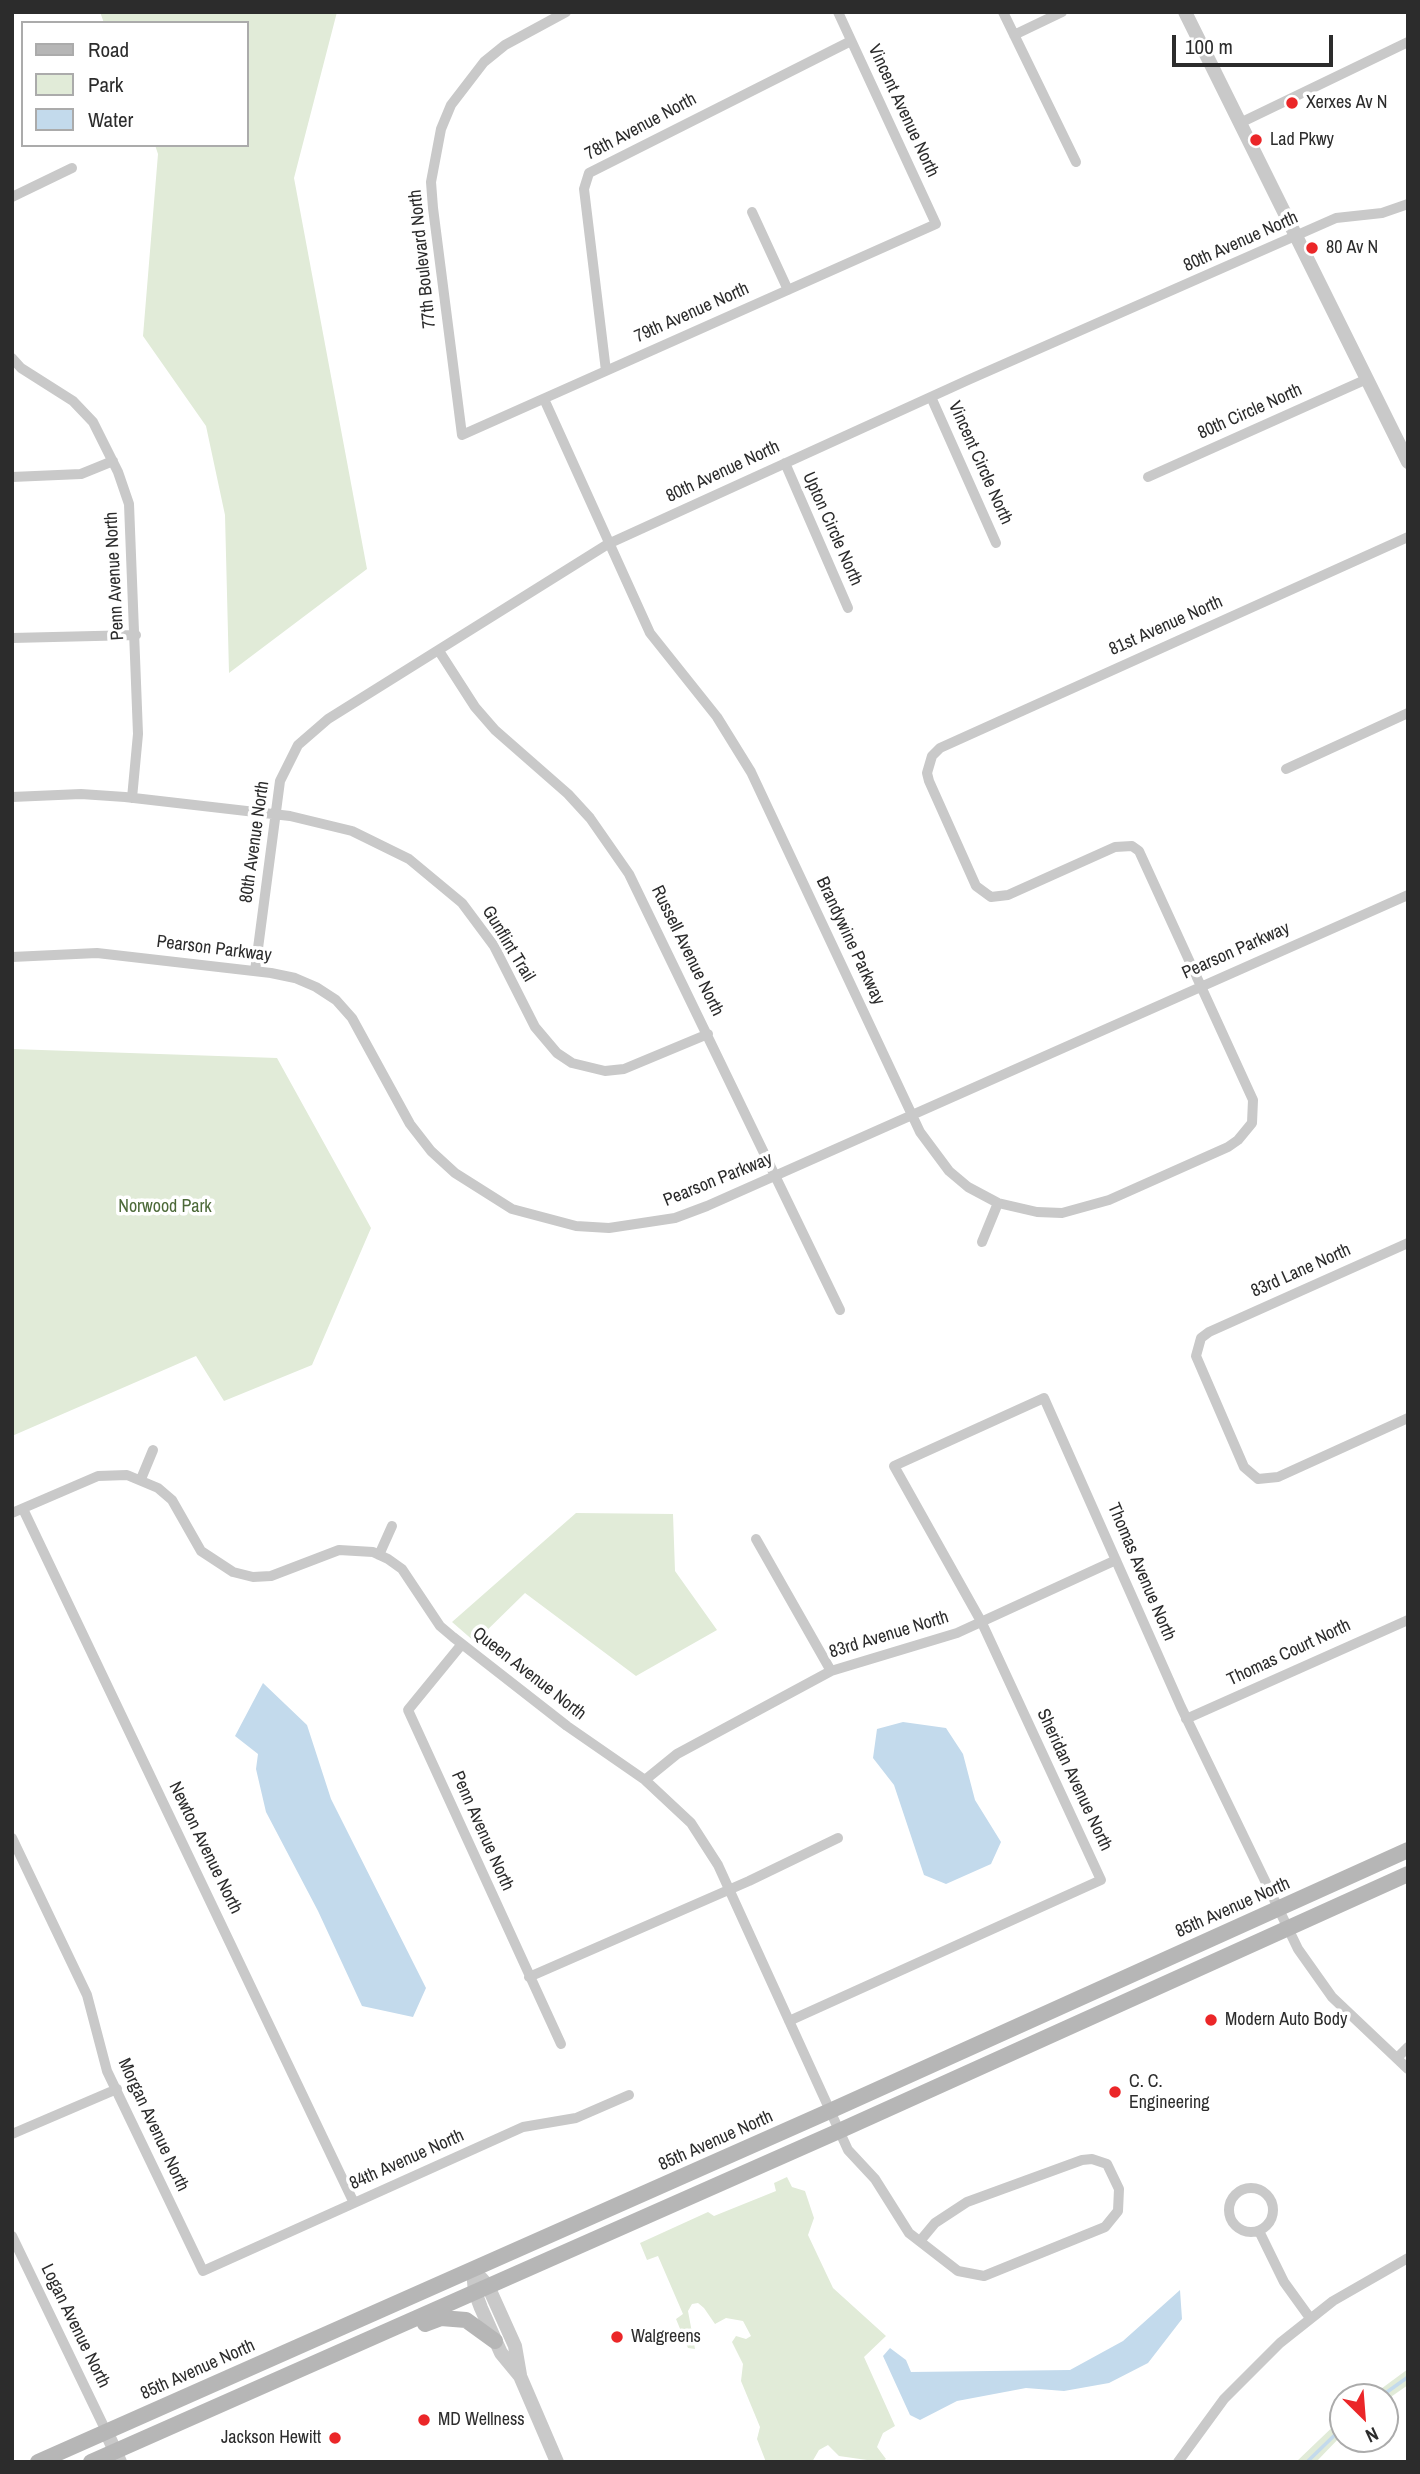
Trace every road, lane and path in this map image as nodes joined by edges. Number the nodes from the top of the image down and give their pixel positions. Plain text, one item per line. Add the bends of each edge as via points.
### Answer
1 (566, 12) edge
2 (838, 12) edge
3 (1003, 12) edge
4 (1062, 12) edge
5 (1185, 12) edge
6 (1014, 35) junction
7 (851, 41) junction
8 (1408, 42) edge
9 (1240, 123) junction
10 (1076, 162) dead end
11 (72, 168) dead end
12 (12, 197) edge
13 (1408, 204) edge
14 (752, 212) dead end
15 (936, 223) joint
16 (1296, 237) junction
17 (788, 290) junction
18 (12, 358) edge
19 (606, 371) junction
20 (1367, 379) junction
21 (931, 397) junction
22 (544, 399) junction
23 (462, 435) joint
24 (113, 461) junction
25 (1408, 462) edge
26 (785, 463) junction
27 (12, 477) edge
28 (1149, 477) dead end
29 (1408, 537) edge
30 (996, 543) dead end
31 (608, 544) junction
32 (848, 608) dead end
33 (136, 635) junction
34 (12, 638) edge
35 (439, 650) junction
36 (1408, 713) edge
37 (1286, 769) dead end
38 (12, 797) edge
39 (132, 798) junction
40 (274, 814) junction
41 (1408, 895) edge
42 (12, 957) edge
43 (256, 971) junction
44 (1202, 985) junction
45 (708, 1034) junction
46 (912, 1115) junction
47 (776, 1176) junction
48 (998, 1203) junction
49 (982, 1242) dead end
50 (1408, 1242) edge
51 (840, 1310) dead end
52 (1408, 1418) edge
53 (153, 1450) dead end
54 (894, 1466) joint
55 (141, 1479) junction
56 (18, 1511) edge
57 (392, 1526) dead end
58 (757, 1539) dead end
59 (379, 1555) junction
60 (1116, 1560) junction
61 (1408, 1620) edge
62 (982, 1623) junction
63 (462, 1644) junction
64 (831, 1671) junction
65 (1186, 1720) junction
66 (645, 1780) junction
67 (12, 1838) edge
68 (838, 1838) dead end
69 (1408, 1850) edge
70 (1408, 1874) edge
71 (728, 1889) junction
72 (1279, 1908) junction
73 (1287, 1928) junction
74 (529, 1977) junction
75 (789, 2021) junction
76 (561, 2044) dead end
77 (1408, 2048) edge
78 (1397, 2058) junction
79 (1408, 2069) edge
80 (117, 2089) junction
81 (629, 2095) dead end
82 (832, 2110) junction
83 (839, 2131) junction
84 (12, 2134) edge
85 (354, 2203) junction
86 (1259, 2231) junction
87 (12, 2236) edge
88 (920, 2241) junction
89 (1408, 2258) edge
90 (203, 2270) joint
91 (473, 2270) junction
92 (482, 2289) junction
93 (1310, 2318) junction
94 (495, 2340) junction
95 (520, 2376) junction
96 (276, 2380) junction
97 (106, 2431) junction
98 (118, 2456) edge
99 (38, 2462) edge
100 (91, 2462) edge
101 (557, 2462) edge
102 (1178, 2462) edge

1 - 23 street, 77th Boulevard North via 505,45 484,62 451,104 440,129 431,182
2 - 7 street, Vincent Avenue North
3 - 6 street
4 - 6 street
5 - 9 street
6 - 10 street
7 - 15 street, Vincent Avenue North
7 - 19 street, 78th Avenue North via 589,173 584,189
8 - 9 street
9 - 16 street
11 - 12 street
13 - 16 street, 80th Avenue North via 1382,213 1336,218
14 - 17 street
15 - 17 street, 79th Avenue North
16 - 20 street
16 - 21 street, 80th Avenue North
17 - 19 street, 79th Avenue North
18 - 24 street, Penn Avenue North via 83,411
19 - 22 street, 79th Avenue North
20 - 25 street
20 - 28 street, 80th Circle North
21 - 26 street, 80th Avenue North
21 - 30 street, Vincent Circle North
22 - 23 street, 79th Avenue North
22 - 31 street, Brandywine Parkway
24 - 27 street via 81,474
24 - 33 street, Penn Avenue North via 129,504
26 - 31 street, 80th Avenue North
26 - 32 street, Upton Circle North
29 - 44 street, 81st Avenue North via 940,748 932,756 929,781 983,893 1008,895 1115,847 1132,846 1144,857
31 - 35 street, 80th Avenue North
31 - 46 street, Brandywine Parkway via 650,633 717,717 751,772
33 - 34 street
33 - 39 street, Penn Avenue North via 138,734
35 - 40 street, 80th Avenue North via 312,731 287,763
35 - 45 street, Russell Avenue North via 482,715 568,794 611,845 645,903
36 - 37 street
38 - 39 street, Gunflint Trail via 81,794
39 - 40 street, Gunflint Trail
40 - 43 street, 80th Avenue North
40 - 45 street, Gunflint Trail via 352,831 426,871 479,924 534,1027 556,1053 572,1063 605,1071 624,1069
41 - 44 street, Pearson Parkway
42 - 43 street, Pearson Parkway via 97,953
43 - 47 street, Pearson Parkway via 295,978 336,1000 364,1038 392,1096 431,1151 482,1193 512,1209 576,1226 642,1225 675,1218
44 - 46 street, Pearson Parkway
44 - 48 street, Brandywine Parkway via 1250,1088 1252,1123 1238,1140 1086,1208 1037,1212
45 - 47 street, Russell Avenue North
46 - 47 street, Pearson Parkway
46 - 48 street, Brandywine Parkway via 949,1171
47 - 51 street, Russell Avenue North
48 - 49 street
50 - 52 street, 83rd Lane North via 1209,1332 1197,1347 1198,1365 1244,1467 1258,1479 1278,1477
53 - 55 street
54 - 60 street, Thomas Avenue North via 1044,1398
54 - 62 street, Sheridan Avenue North
55 - 56 street, Queen Avenue North via 112,1474 84,1481
55 - 59 street, Queen Avenue North via 172,1500 201,1551 233,1572 271,1576 339,1550
56 - 85 street, Newton Avenue North
57 - 59 street
58 - 64 street
59 - 63 street, Queen Avenue North via 402,1569 440,1626
60 - 62 street, 83rd Avenue North
60 - 65 street, Thomas Avenue North
61 - 65 street, Thomas Court North
62 - 64 street, 83rd Avenue North
62 - 75 street, Sheridan Avenue North via 1101,1880
63 - 66 street, Queen Avenue North
63 - 74 street, Penn Avenue North via 408,1710
64 - 66 street, 83rd Avenue North via 677,1754
65 - 72 street, Thomas Avenue North
66 - 71 street, Queen Avenue North via 691,1823
67 - 80 street, Morgan Avenue North via 87,1995 101,2052
68 - 71 street
69 - 72 main road, 85th Avenue North
70 - 73 main road
71 - 74 street
71 - 75 street, Queen Avenue North
72 - 73 street, Thomas Avenue North
72 - 82 main road, 85th Avenue North
73 - 78 street, Thomas Avenue North via 1312,1973 1332,1997
73 - 83 main road
74 - 76 street, Penn Avenue North
75 - 82 street, Queen Avenue North
77 - 78 street
78 - 79 street, Thomas Avenue North
80 - 84 street
80 - 90 street, Morgan Avenue North
81 - 85 street, 84th Avenue North via 576,2118 523,2127
82 - 83 street, Queen Avenue North
82 - 91 main road, 85th Avenue North
83 - 88 street, Queen Avenue North via 909,2233
83 - 92 main road
85 - 90 street, 84th Avenue North
86 - 86 street via 1242,2231 1232,2222 1230,2202 1240,2192 1262,2191 1271,2203 1272,2218
86 - 93 street via 1284,2282
87 - 97 street, Logan Avenue North
88 - 88 street, Queen Avenue North via 958,2271 984,2277 1105,2227 1118,2211 1119,2189 1107,2164 1093,2158 1082,2160 967,2202 935,2223
89 - 93 street
91 - 92 street
91 - 97 main road, 85th Avenue North
92 - 94 street
92 - 95 street via 515,2346
92 - 96 main road
93 - 102 street via 1232,2390
94 - 95 street
94 - 96 main road via 466,2320 441,2318 316,2372
95 - 101 street
96 - 98 main road
97 - 98 street
97 - 99 main road, 85th Avenue North
98 - 100 main road

